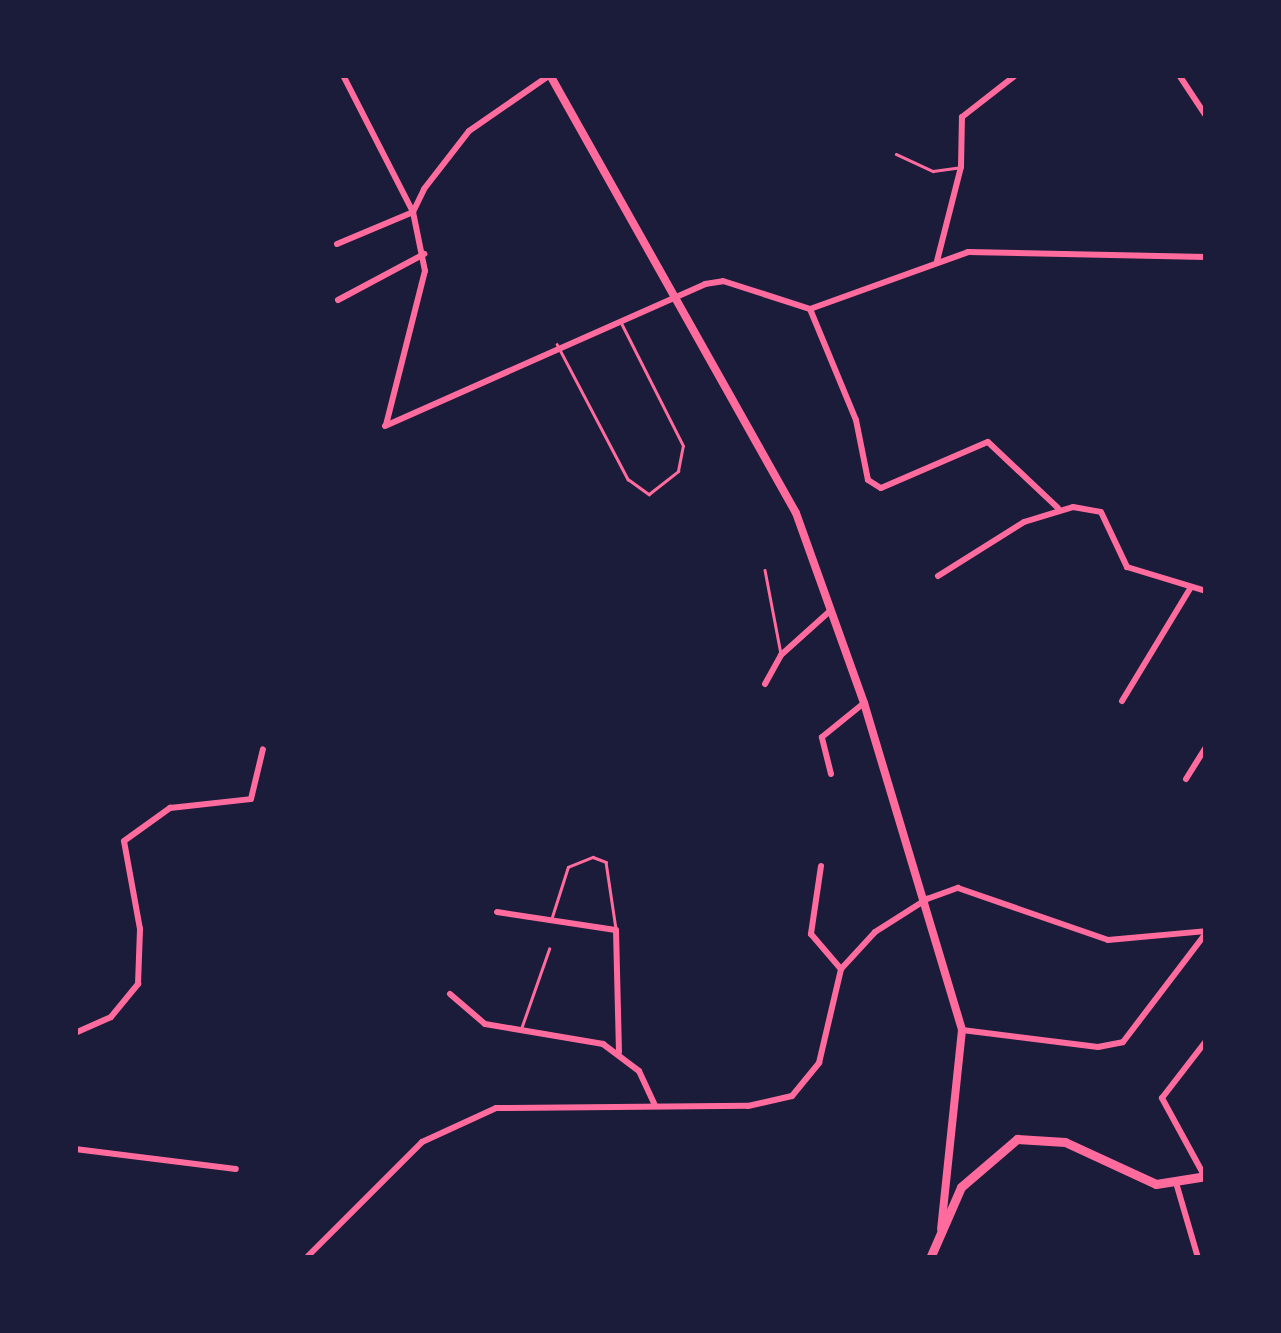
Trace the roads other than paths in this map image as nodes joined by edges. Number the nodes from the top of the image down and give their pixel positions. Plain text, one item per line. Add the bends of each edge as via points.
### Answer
1 (343, 75) edge
2 (550, 75) edge
3 (1016, 75) edge
4 (1179, 75) edge
5 (1206, 116) edge
6 (896, 154) dead end
7 (961, 167) junction
8 (414, 212) junction
9 (338, 244) dead end
10 (424, 254) junction
11 (1206, 257) edge
12 (937, 261) junction
13 (680, 296) junction
14 (338, 300) dead end
15 (810, 309) junction
16 (620, 321) junction
17 (558, 344) junction
18 (1058, 508) junction
19 (764, 570) dead end
20 (938, 576) dead end
21 (1192, 587) junction
22 (1206, 591) edge
23 (831, 610) junction
24 (781, 655) junction
25 (765, 684) dead end
26 (1122, 701) dead end
27 (864, 703) junction
28 (1206, 747) edge
29 (263, 749) dead end
30 (831, 774) dead end
31 (1186, 779) dead end
32 (821, 866) dead end
33 (927, 899) junction
34 (497, 912) dead end
35 (552, 919) junction
36 (616, 930) junction
37 (1206, 932) edge
38 (549, 949) dead end
39 (841, 969) junction
40 (450, 994) dead end
41 (520, 1030) junction
42 (962, 1030) junction
43 (75, 1033) edge
44 (1206, 1041) edge
45 (619, 1053) junction
46 (656, 1105) junction
47 (75, 1149) edge
48 (236, 1169) dead end
49 (1206, 1177) edge
50 (1177, 1186) junction
51 (941, 1229) junction
52 (306, 1258) edge
53 (930, 1258) edge
54 (1198, 1258) edge

1 - 8 street
2 - 8 street via 469,130
2 - 13 street
3 - 7 street via 973,100 962,117
4 - 5 street
6 - 7 lane via 933,171
7 - 12 street
8 - 9 street
8 - 10 street
10 - 14 street
10 - 17 street via 407,366 385,426
11 - 12 street via 994,250
12 - 15 street
13 - 15 street via 724,281
13 - 16 street
13 - 23 street via 796,513
15 - 18 street via 856,420 868,480 881,488 988,442
16 - 17 street
16 - 17 lane via 683,446 678,471 648,494 628,479
18 - 20 street
18 - 21 street via 1100,512 1119,562
19 - 24 lane
21 - 22 street
21 - 26 street
23 - 24 street
23 - 27 street
24 - 25 street
27 - 30 street via 822,737
27 - 33 street
28 - 31 street
29 - 43 street via 251,799 170,808 124,841 140,929 138,984 110,1016
32 - 39 street via 810,934
33 - 37 street via 958,888 1108,940
33 - 39 street via 875,932
33 - 42 street
34 - 35 street
35 - 36 street
35 - 36 lane via 568,867 593,857 606,862
36 - 45 street
37 - 42 street via 1124,1042 1098,1047
38 - 41 lane
39 - 46 street via 819,1062 792,1096 768,1105
40 - 41 street via 485,1024
41 - 45 street
42 - 51 street
44 - 49 street via 1162,1098
45 - 46 street
46 - 52 street via 518,1104 475,1115 422,1142 337,1217
47 - 48 street
49 - 50 main road
50 - 51 main road via 1137,1180 1065,1142 1017,1139 978,1163
50 - 54 street
51 - 53 main road

